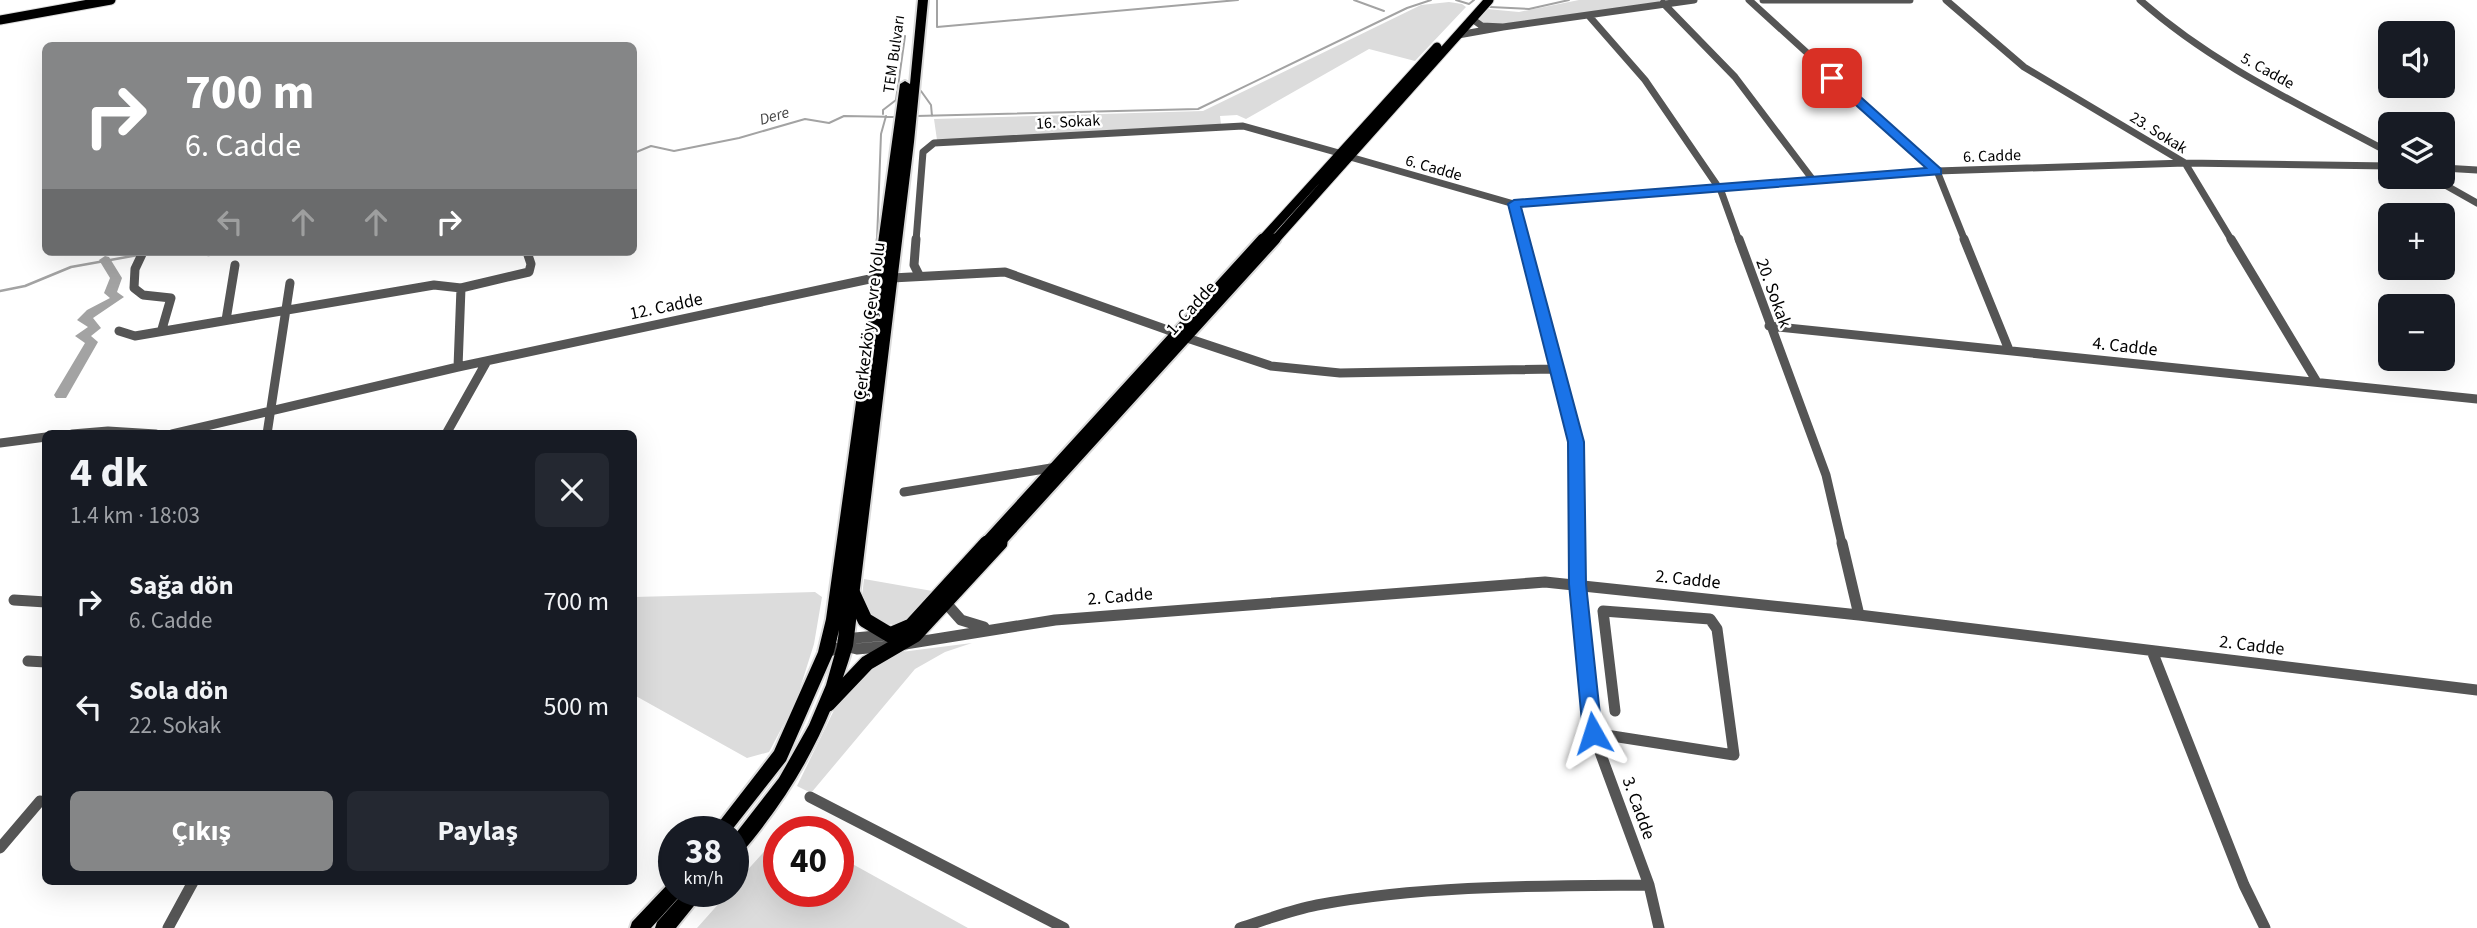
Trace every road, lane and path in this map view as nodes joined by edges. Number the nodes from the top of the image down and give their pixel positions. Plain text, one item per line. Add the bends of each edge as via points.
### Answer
1 (111, 0) edge
2 (916, 0) edge
3 (923, 0) edge
4 (1694, 0) edge
5 (1748, 0) edge
6 (1763, 0) edge
7 (1910, 0) edge
8 (1946, 0) edge
9 (2140, 0) edge
10 (1663, 3) junction
11 (1480, 5) edge
12 (1589, 16) junction
13 (0, 20) edge
14 (1503, 27) junction
15 (1458, 35) junction
16 (905, 127) junction
17 (2378, 146) edge
18 (1344, 155) junction
19 (2185, 163) junction
20 (2378, 166) edge
21 (2455, 169) edge
22 (2477, 170) edge
23 (1937, 171) junction
24 (1813, 180) junction
25 (1719, 188) junction
26 (2453, 189) edge
27 (2477, 203) edge
28 (1514, 204) junction
29 (141, 256) edge
30 (528, 256) edge
31 (235, 265) dead end
32 (919, 275) junction
33 (886, 277) junction
34 (289, 283) dead end
35 (461, 288) junction
36 (285, 310) junction
37 (226, 320) junction
38 (1769, 327) junction
39 (162, 329) junction
40 (120, 331) dead end
41 (1183, 336) junction
42 (2009, 350) junction
43 (487, 360) junction
44 (458, 367) junction
45 (1557, 369) junction
46 (2317, 382) junction
47 (2477, 399) edge
48 (271, 411) junction
49 (189, 430) edge
50 (268, 430) edge
51 (448, 430) edge
52 (42, 439) edge
53 (0, 443) edge
54 (1057, 467) junction
55 (904, 492) dead end
56 (1578, 584) junction
57 (853, 594) junction
58 (13, 600) dead end
59 (42, 602) edge
60 (945, 602) junction
61 (1859, 615) junction
62 (834, 619) junction
63 (992, 628) junction
64 (918, 634) junction
65 (892, 640) junction
66 (845, 646) junction
67 (2151, 651) junction
68 (826, 652) junction
69 (28, 661) dead end
70 (42, 662) edge
71 (2477, 690) edge
72 (826, 707) junction
73 (1615, 711) dead end
74 (1593, 733) junction
75 (810, 797) dead end
76 (40, 800) dead end
77 (734, 816) edge
78 (749, 832) edge
79 (0, 848) edge
80 (186, 885) edge
81 (191, 885) edge
82 (1649, 885) junction
83 (180, 905) junction
84 (658, 907) edge
85 (683, 907) edge
86 (168, 928) edge
87 (639, 928) edge
88 (664, 928) edge
89 (1063, 928) edge
90 (1240, 928) edge
91 (1659, 928) edge
92 (2265, 928) edge

1 - 13 main road
2 - 16 highway, TEM Bulvarı
3 - 16 highway, Çerkezköy Çevre Yolu
4 - 10 street
5 - 23 street
6 - 7 street
8 - 19 street, 23. Sokak via 2024,66
9 - 17 street, 5. Cadde via 2158,18 2234,68
10 - 12 street
10 - 24 street via 1735,77
11 - 14 street via 1476,25
11 - 15 main road, 1. Cadde
11 - 18 main road, 1. Cadde
12 - 14 street
12 - 25 street, 20. Sokak via 1645,80
14 - 15 street
15 - 18 main road, 1. Cadde
16 - 33 highway, Çerkezköy Çevre Yolu
16 - 33 highway, Çerkezköy Çevre Yolu via 891,194
18 - 28 street, 6. Cadde
18 - 32 street, 16. Sokak via 1244,126 934,143 923,152 914,265
18 - 41 main road, 1. Cadde
19 - 20 street, 6. Cadde
19 - 23 street, 6. Cadde
19 - 46 street, 23. Sokak
21 - 22 street
23 - 24 street, 6. Cadde
23 - 42 street
24 - 25 street, 6. Cadde
25 - 28 street, 6. Cadde
25 - 38 street, 20. Sokak
26 - 27 street
28 - 45 street, 3. Cadde
29 - 39 street via 132,281 134,288 142,295 171,298
30 - 35 street via 529,272
31 - 37 street
32 - 33 street, 12. Cadde
32 - 41 street, 12. Cadde via 1005,272
33 - 43 street, 12. Cadde
33 - 57 highway, Çerkezköy Çevre Yolu
33 - 62 highway
34 - 36 street
35 - 36 street via 434,285
35 - 44 street
36 - 37 street
36 - 48 street
37 - 39 street
38 - 42 street, 4. Cadde
38 - 61 street, 20. Sokak via 1826,475
39 - 40 street via 135,336
41 - 45 street, 12. Cadde via 1271,366 1340,373
41 - 54 main road, 1. Cadde
41 - 60 main road, 1. Cadde
42 - 46 street, 4. Cadde
43 - 44 street, 12. Cadde
43 - 51 street
44 - 48 street, 12. Cadde
45 - 56 street, 3. Cadde via 1576,442
46 - 47 street, 4. Cadde
48 - 49 street, 12. Cadde
48 - 50 street
52 - 53 street
54 - 55 street
54 - 64 main road, 1. Cadde
56 - 61 street, 2. Cadde
56 - 63 street, 2. Cadde via 1545,582 1180,608
56 - 74 street, 3. Cadde
57 - 65 main road via 870,627
57 - 66 highway, Çerkezköy Çevre Yolu
58 - 59 street
60 - 63 street via 963,623
60 - 64 main road, 1. Cadde
61 - 67 street, 2. Cadde
62 - 66 street
62 - 68 highway
63 - 64 street, 2. Cadde
64 - 65 main road
65 - 66 street via 857,649
65 - 72 main road
66 - 68 street
66 - 72 highway, Çerkezköy Çevre Yolu
67 - 71 street, 2. Cadde
67 - 92 street
68 - 77 highway via 780,756
69 - 70 street
72 - 78 highway, Çerkezköy Çevre Yolu via 796,766
73 - 74 street via 1604,611 1710,619 1717,629 1734,755
74 - 82 street, 3. Cadde
75 - 89 street
76 - 79 street
80 - 83 street
81 - 83 street
82 - 90 street via 1501,886 1416,893 1316,906
82 - 91 street, 3. Cadde
83 - 86 street
84 - 87 highway
85 - 88 highway

